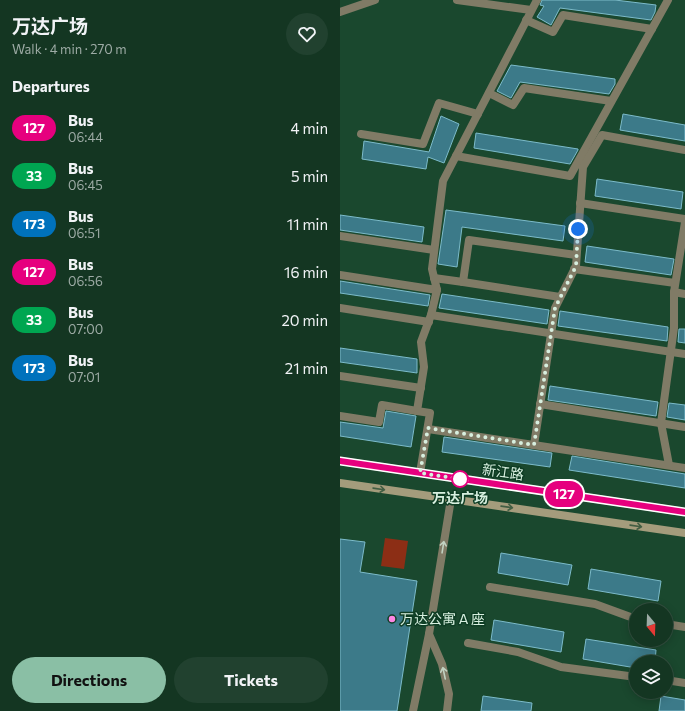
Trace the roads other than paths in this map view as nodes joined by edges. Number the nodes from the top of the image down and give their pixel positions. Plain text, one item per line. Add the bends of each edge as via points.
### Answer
1 (375, 0) edge
2 (457, 0) edge
3 (537, 0) edge
4 (668, 0) edge
5 (532, 10) junction
6 (340, 12) edge
7 (526, 20) junction
8 (652, 29) junction
9 (489, 93) junction
10 (612, 101) junction
11 (478, 114) junction
12 (361, 134) dead end
13 (685, 150) edge
14 (456, 156) junction
15 (580, 203) junction
16 (685, 221) edge
17 (684, 231) edge
18 (340, 236) edge
19 (434, 250) junction
20 (576, 255) junction
21 (574, 269) junction
22 (340, 275) edge
23 (434, 278) junction
24 (463, 282) junction
25 (675, 283) junction
26 (437, 290) junction
27 (674, 292) junction
28 (685, 294) edge
29 (560, 297) junction
30 (340, 308) edge
31 (430, 318) junction
32 (551, 334) junction
33 (671, 352) junction
34 (685, 354) edge
35 (340, 376) edge
36 (421, 388) junction
37 (540, 404) junction
38 (417, 411) junction
39 (340, 416) edge
40 (661, 423) junction
41 (685, 427) edge
42 (428, 428) junction
43 (534, 445) junction
44 (340, 461) edge
45 (669, 465) junction
46 (685, 468) edge
47 (420, 473) junction
48 (340, 483) edge
49 (451, 499) junction
50 (685, 512) edge
51 (685, 533) edge
52 (490, 587) dead end
53 (629, 616) edge
54 (673, 625) edge
55 (685, 627) edge
56 (429, 634) junction
57 (468, 643) dead end
58 (629, 675) edge
59 (673, 681) edge
60 (685, 683) edge
61 (412, 711) edge
62 (447, 711) edge

1 - 6 street
2 - 5 street
3 - 5 street
4 - 8 street
5 - 7 street
7 - 8 street via 552,32 563,15
7 - 9 street
8 - 10 street
9 - 10 street via 513,105 524,88
9 - 11 street
10 - 14 street via 570,176
11 - 12 street via 439,103 423,144
11 - 14 street
13 - 15 street via 602,136 583,167
14 - 19 street via 443,181
15 - 16 street
15 - 20 street
16 - 17 street
17 - 25 street
18 - 19 street
19 - 23 street
20 - 21 street
20 - 24 street via 469,240
21 - 25 street
21 - 29 street
22 - 26 street
23 - 24 street
23 - 26 street
24 - 29 street
25 - 27 street
26 - 31 street
27 - 28 street
27 - 33 street
29 - 32 street via 555,308
30 - 31 street
31 - 32 street
31 - 36 street via 420,342 424,367
32 - 33 street
32 - 37 street
33 - 34 street
33 - 40 street
35 - 36 street
36 - 38 street
37 - 40 street
37 - 43 street
38 - 39 street via 382,405 379,422
38 - 42 street via 430,413
40 - 41 street
40 - 45 street
42 - 43 street
42 - 47 street
43 - 45 street
44 - 47 main road, 新江路
45 - 46 street
47 - 50 main road, 新江路
48 -> 49 main road
49 -> 51 main road
56 -> 49 street
52 - 53 street via 595,604
54 - 55 street
56 - 61 street
62 -> 56 street via 449,694 442,664
57 - 58 street via 518,652 560,667
59 - 60 street

